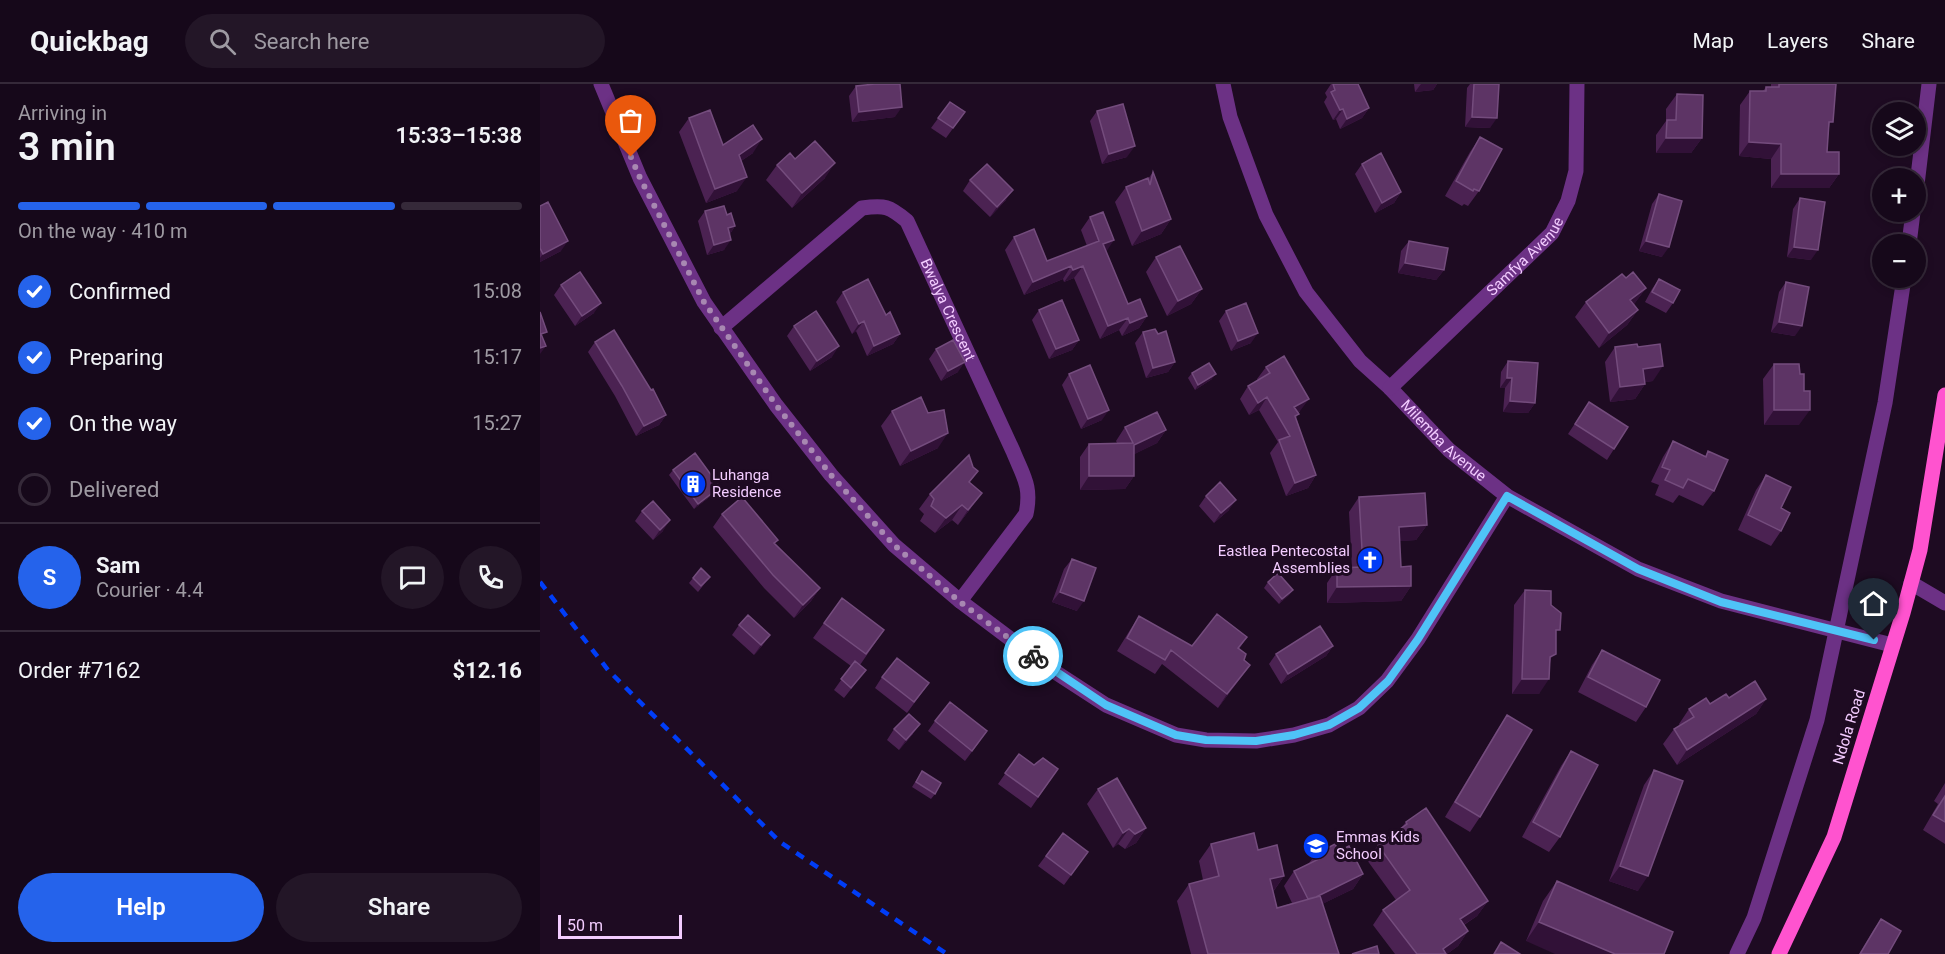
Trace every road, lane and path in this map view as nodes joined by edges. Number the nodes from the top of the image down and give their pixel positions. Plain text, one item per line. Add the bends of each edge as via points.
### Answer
1 (601, 84) edge
2 (1223, 84) edge
3 (1577, 84) edge
4 (1929, 84) edge
5 (1919, 168) edge
6 (1902, 288) edge
7 (721, 328) junction
8 (1390, 388) junction
9 (1945, 394) edge
10 (1507, 496) junction
11 (1911, 584) junction
12 (960, 602) junction
13 (1945, 603) edge
14 (1837, 631) junction
15 (1892, 645) junction
16 (1737, 954) edge
17 (1779, 954) edge

1 - 7 street via 640,178
2 - 8 street, Milemba Avenue via 1230,117 1266,215 1306,292 1360,361
3 - 8 street, Samfya Avenue via 1575,171 1568,201 1552,233
4 - 5 street
6 - 14 street via 1885,403
7 - 12 street via 831,475 894,545
7 - 12 street, Bwalya Crescent via 862,208 892,208 907,221 1013,451 1029,499 1026,514
8 - 10 street, Milemba Avenue via 1449,450
9 - 11 main road, Ndola Road
10 - 12 street via 1388,681 1359,708 1329,725 1294,735 1256,741 1176,735 1106,705
10 - 14 street, Milemba Avenue via 1638,569 1721,602
11 - 13 street
11 - 15 main road, Ndola Road
14 - 15 street, Milemba Avenue
14 - 16 street via 1817,720 1754,918
15 - 17 main road, Ndola Road via 1834,837

